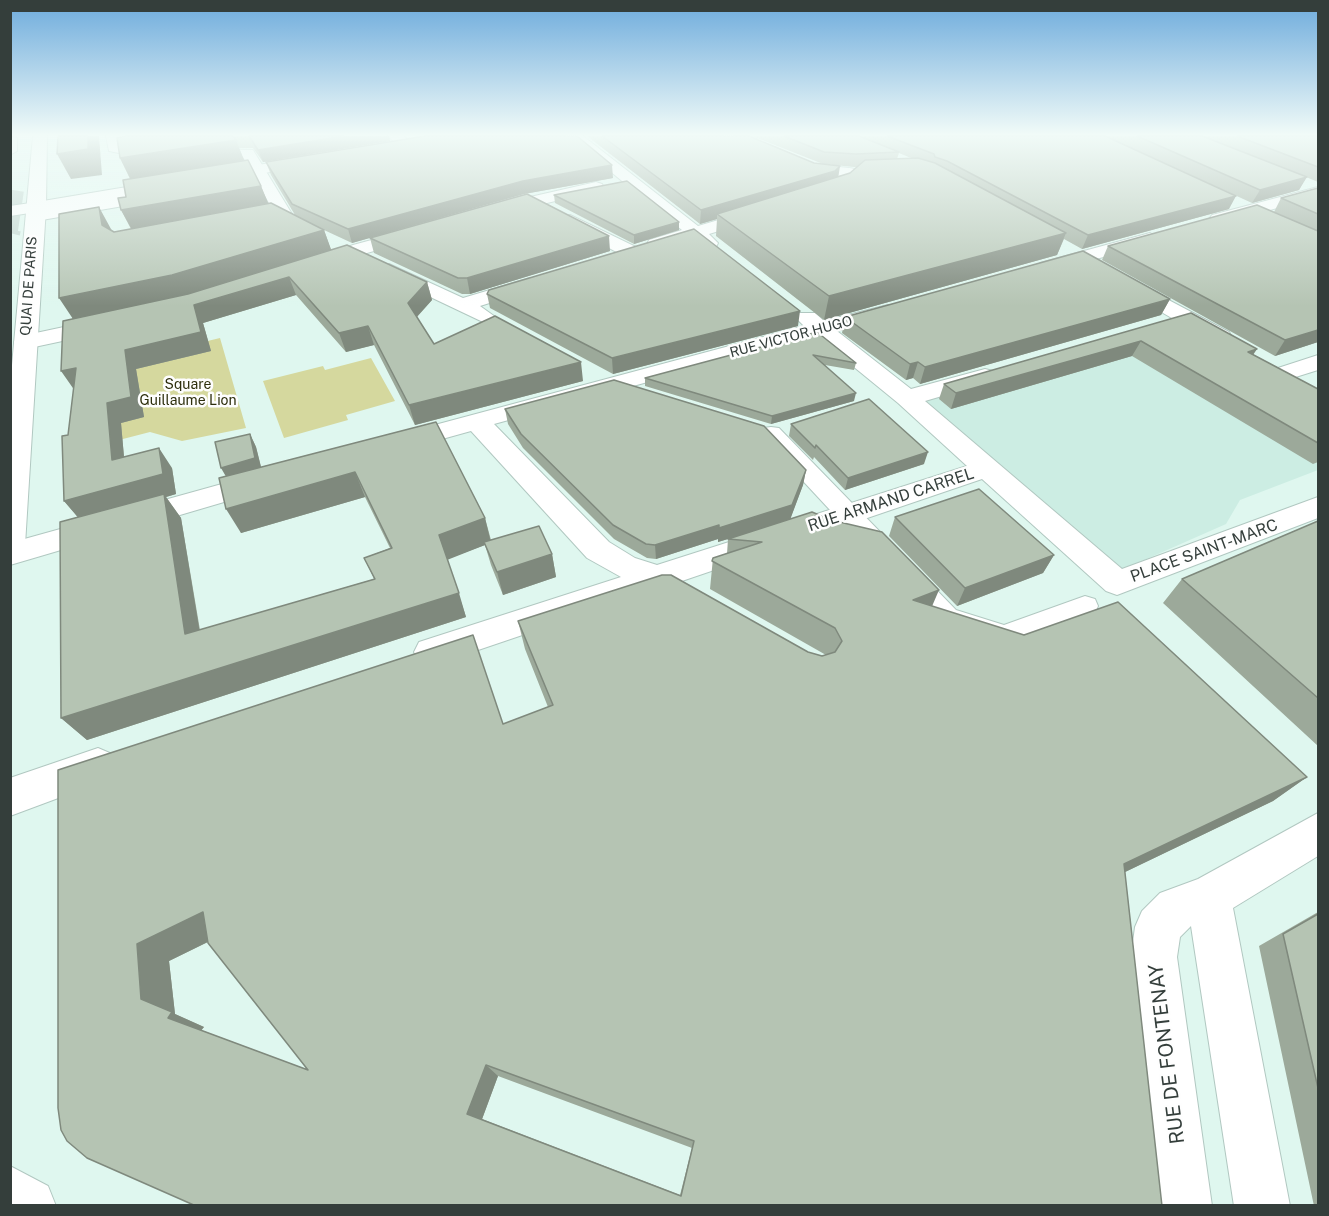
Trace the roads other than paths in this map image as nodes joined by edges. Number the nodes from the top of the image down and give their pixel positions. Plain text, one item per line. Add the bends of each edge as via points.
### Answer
1 (38, 193) edge
2 (150, 193) edge
3 (189, 193) edge
4 (268, 193) edge
5 (569, 193) edge
6 (646, 193) edge
7 (1309, 193) edge
8 (1225, 199) edge
9 (531, 200) junction
10 (777, 207) edge
11 (1250, 210) junction
12 (10, 211) edge
13 (37, 212) junction
14 (476, 215) edge
15 (10, 220) edge
16 (1272, 220) edge
17 (1198, 225) edge
18 (431, 229) edge
19 (1175, 231) edge
20 (696, 232) junction
21 (1061, 247) edge
22 (631, 252) junction
23 (352, 253) junction
24 (724, 254) edge
25 (1081, 258) junction
26 (608, 259) edge
27 (301, 271) edge
28 (1028, 272) edge
29 (553, 276) edge
30 (911, 304) edge
31 (463, 305) junction
32 (790, 305) edge
33 (1186, 317) junction
34 (130, 320) edge
35 (1158, 325) edge
36 (504, 327) edge
37 (821, 329) junction
38 (25, 342) junction
39 (1236, 345) edge
40 (1318, 362) edge
41 (1009, 369) edge
42 (586, 370) dead end
43 (610, 384) junction
44 (16, 385) edge
45 (1311, 387) edge
46 (644, 396) edge
47 (906, 398) junction
48 (477, 422) junction
49 (748, 426) edge
50 (14, 436) edge
51 (378, 449) edge
52 (988, 468) junction
53 (288, 475) edge
54 (1318, 507) edge
55 (847, 514) junction
56 (10, 545) edge
57 (10, 554) edge
58 (657, 576) junction
59 (690, 596) edge
60 (1085, 606) dead end
61 (399, 663) edge
62 (124, 757) edge
63 (10, 797) edge
64 (1318, 833) edge
65 (1209, 897) junction
66 (10, 1194) edge
67 (28, 1206) edge
68 (1185, 1206) edge
69 (1262, 1206) edge

1 - 13 street, QUAI DE PARIS
2 - 13 street
3 - 13 street via 119,211
4 - 23 street via 277,219
5 - 9 street
6 - 20 street
7 - 11 street
8 - 11 street
9 - 14 street
9 - 22 street
10 - 20 street
11 - 16 street
11 - 17 street
12 - 13 street
13 - 15 street
13 - 38 street, QUAI DE PARIS
18 - 23 street
19 - 25 street
20 - 22 street
20 - 24 street
21 - 25 street
22 - 26 street
23 - 27 street
23 - 31 street
25 - 28 street
25 - 33 street
29 - 31 street
30 - 37 street, RUE VICTOR HUGO
31 - 36 street
32 - 37 street, PLACE SAINT-MARC
33 - 35 street
33 - 39 street
34 - 38 street
37 - 43 street, RUE VICTOR HUGO
37 - 47 street, PLACE SAINT-MARC
38 - 44 street, QUAI DE PARIS
40 - 45 street via 1276,368
41 - 47 street
42 - 43 street
43 - 46 street
43 - 48 street, RUE VICTOR HUGO
44 - 50 street, QUAI DE PARIS
47 - 52 street, PLACE SAINT-MARC
48 - 51 street, RUE VICTOR HUGO
48 - 58 street via 598,550 624,566
49 - 55 street via 781,430
50 - 56 street, QUAI DE PARIS
52 - 54 street, PLACE SAINT-MARC via 1117,583
52 - 55 street, RUE ARMAND CARREL
53 - 57 street
55 - 58 street, RUE ARMAND CARREL
55 - 60 street via 946,618 1005,636
58 - 59 street
58 - 61 street, RUE ARMAND CARREL
62 - 63 street
64 - 65 street, RUE DE FONTENAY
65 - 68 street, RUE DE FONTENAY via 1176,909 1158,927 1154,957
65 - 69 street
66 - 67 street

